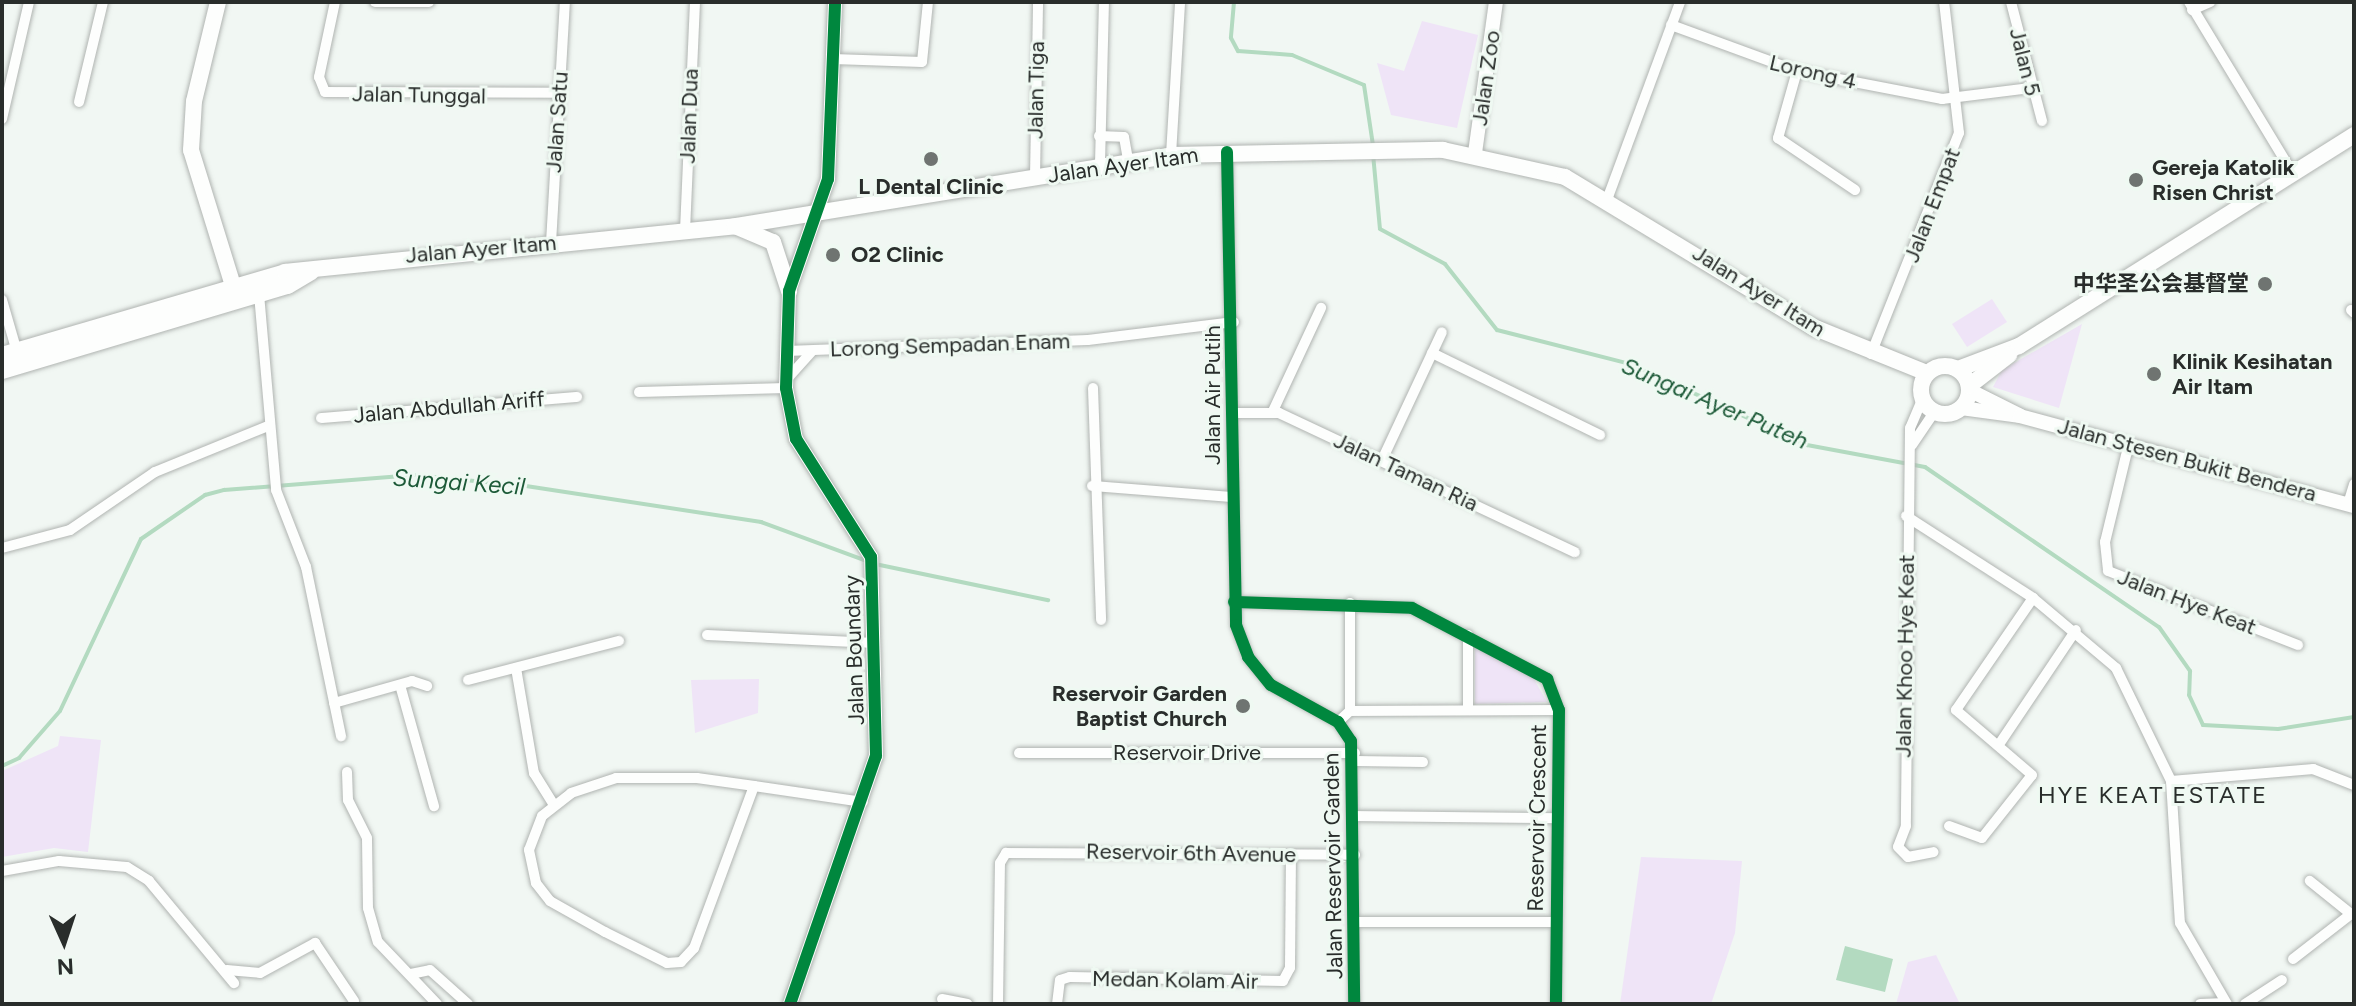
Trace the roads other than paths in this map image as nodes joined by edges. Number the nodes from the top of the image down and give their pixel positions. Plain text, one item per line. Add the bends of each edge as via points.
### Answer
1 (29, 2) edge
2 (103, 2) edge
3 (218, 2) edge
4 (335, 2) edge
5 (375, 2) edge
6 (429, 2) edge
7 (565, 2) edge
8 (695, 2) edge
9 (835, 2) edge
10 (928, 2) edge
11 (1038, 2) edge
12 (1104, 2) edge
13 (1180, 2) edge
14 (1496, 2) edge
15 (1680, 2) edge
16 (1944, 2) edge
17 (2011, 2) edge
18 (2210, 2) edge
19 (2191, 6) edge
20 (1671, 25) junction
21 (833, 59) junction
22 (1797, 71) junction
23 (2030, 88) junction
24 (558, 93) junction
25 (79, 102) dead end
26 (1960, 102) junction
27 (2, 119) edge
28 (2042, 121) dead end
29 (2354, 135) edge
30 (1099, 136) junction
31 (1227, 152) junction
32 (1475, 153) junction
33 (1171, 155) junction
34 (1128, 160) junction
35 (1100, 164) junction
36 (2293, 174) junction
37 (1035, 177) junction
38 (1855, 190) dead end
39 (1608, 197) junction
40 (819, 214) junction
41 (735, 226) junction
42 (685, 231) junction
43 (551, 243) junction
44 (312, 271) junction
45 (789, 291) junction
46 (235, 293) junction
47 (259, 294) junction
48 (2, 300) edge
49 (1321, 308) dead end
50 (1234, 322) junction
51 (1442, 332) dead end
52 (2019, 346) junction
53 (786, 351) junction
54 (812, 351) junction
55 (1432, 353) junction
56 (10, 354) edge
57 (1879, 358) junction
58 (1958, 369) junction
59 (2, 371) edge
60 (786, 385) junction
61 (1093, 388) dead end
62 (1969, 388) junction
63 (639, 392) dead end
64 (1926, 393) junction
65 (577, 397) dead end
66 (1961, 408) junction
67 (1273, 411) junction
68 (1233, 413) junction
69 (2020, 416) junction
70 (321, 418) dead end
71 (270, 425) junction
72 (1600, 435) dead end
73 (2129, 443) junction
74 (1911, 447) junction
75 (1382, 460) junction
76 (2354, 484) edge
77 (1092, 486) junction
78 (1233, 497) junction
79 (2351, 505) edge
80 (1906, 516) junction
81 (2, 548) edge
82 (1575, 552) dead end
83 (2033, 598) junction
84 (1234, 602) junction
85 (1350, 603) junction
86 (1101, 620) dead end
87 (2076, 630) junction
88 (707, 635) dead end
89 (1468, 635) junction
90 (1239, 639) joint
91 (619, 641) dead end
92 (875, 643) junction
93 (2298, 645) dead end
94 (516, 668) junction
95 (468, 680) dead end
96 (400, 685) junction
97 (427, 686) dead end
98 (334, 703) junction
99 (1468, 709) junction
100 (1559, 710) junction
101 (1350, 711) junction
102 (1338, 722) junction
103 (341, 736) dead end
104 (2000, 743) junction
105 (1019, 753) dead end
106 (1355, 757) junction
107 (1423, 762) dead end
108 (347, 772) dead end
109 (2171, 781) junction
110 (2354, 785) edge
111 (754, 786) junction
112 (865, 802) junction
113 (553, 804) junction
114 (434, 806) dead end
115 (1355, 816) junction
116 (1557, 818) junction
117 (1949, 826) dead end
118 (1934, 852) dead end
119 (1291, 854) junction
120 (1355, 855) junction
121 (2, 871) edge
122 (2310, 881) dead end
123 (2353, 913) edge
124 (1354, 922) junction
125 (1556, 922) junction
126 (2293, 959) dead end
127 (227, 970) junction
128 (411, 974) junction
129 (2282, 980) dead end
130 (234, 983) dead end
131 (942, 999) dead end
132 (354, 1001) dead end
133 (2227, 1003) edge
134 (437, 1004) edge
135 (467, 1004) edge
136 (790, 1004) edge
137 (968, 1004) edge
138 (998, 1004) edge
139 (1057, 1004) edge
140 (1354, 1004) edge
141 (1556, 1004) edge
142 (2200, 1004) edge
143 (2206, 1004) edge
144 (2245, 1004) edge

1 - 27 street
2 - 25 street
3 - 46 main road via 194,101 191,150
4 - 24 street, Jalan Tunggal via 319,77 325,92
5 - 6 street
7 - 24 street, Jalan Satu
8 - 42 street, Jalan Dua
9 - 21 street, Jalan Boundary
10 - 21 street via 922,62
11 - 37 street, Jalan Tiga
12 - 30 street
13 - 33 street
14 - 32 street, Jalan Zoo
15 - 20 street
16 - 26 street, Jalan Empat
17 - 23 street, Jalan 5
18 - 19 street
19 - 36 street
20 - 22 street, Lorong 4
20 - 39 street
21 - 40 street, Jalan Boundary
22 - 26 street, Lorong 4
22 - 38 street via 1778,138
23 - 26 street
23 - 28 street, Jalan 5
24 - 43 street, Jalan Satu
26 - 57 street, Jalan Empat via 1946,180
29 - 36 main road
30 - 34 street via 1124,137
30 - 35 street
31 - 32 main road, Jalan Ayer Itam
31 - 33 main road, Jalan Ayer Itam
31 - 50 street, Jalan Air Putih
32 - 39 main road, Jalan Ayer Itam via 1546,170
33 - 34 main road, Jalan Ayer Itam
34 - 35 main road, Jalan Ayer Itam
35 - 37 main road, Jalan Ayer Itam
36 - 52 main road
37 - 40 main road, Jalan Ayer Itam
39 - 57 main road, Jalan Ayer Itam via 1778,307
40 - 41 main road, Jalan Ayer Itam
40 - 45 street, Jalan Boundary
41 - 42 main road, Jalan Ayer Itam
41 - 45 main road via 773,242
42 - 43 main road, Jalan Ayer Itam
43 - 44 main road, Jalan Ayer Itam
44 - 46 main road, Jalan Ayer Itam
44 - 47 main road, Jalan Ayer Itam
45 - 53 street, Jalan Boundary
46 - 47 main road, Jalan Ayer Itam
46 - 56 main road, Jalan Ayer Itam
46 - 59 main road, Jalan Ayer Itam
47 - 71 street
48 - 56 street
49 - 67 street
50 - 54 street, Lorong Sempadan Enam via 1088,340
50 - 68 street, Jalan Air Putih
51 - 55 street
52 - 58 main road
52 - 62 main road
53 - 54 street, Lorong Sempadan Enam
53 - 60 street, Jalan Boundary
54 - 60 street
55 - 72 street
55 - 75 street
57 - 64 main road, Jalan Ayer Itam
58 - 62 main road
58 - 64 main road
60 - 63 street
60 - 92 street, Jalan Boundary via 796,439 872,563
61 - 77 street
62 - 66 main road
62 - 69 street, Jalan Stesen Bukit Bendera
64 - 66 main road
64 - 74 street, Jalan Khoo Hye Keat
64 - 74 street, Jalan Khoo Hye Keat
65 - 70 street, Jalan Abdullah Ariff
66 - 69 street, Jalan Stesen Bukit Bendera
67 - 68 street, Jalan Taman Ria
67 - 75 street, Jalan Taman Ria
68 - 78 street, Jalan Air Putih
69 - 73 street, Jalan Stesen Bukit Bendera
71 - 81 street via 155,472 70,530
71 - 98 street via 276,484 303,558
73 - 79 street, Jalan Stesen Bukit Bendera
73 - 93 street, Jalan Hye Keat via 2105,542 2108,571
74 - 80 street, Jalan Khoo Hye Keat
75 - 82 street, Jalan Taman Ria
76 - 79 street
77 - 78 street
77 - 86 street
78 - 84 street, Jalan Air Putih
80 - 83 street
80 - 118 street, Jalan Khoo Hye Keat via 1906,826 1898,847 1908,857
83 - 87 street
83 - 104 street via 1956,710
84 - 85 street, Reservoir Crescent
84 - 90 street, Jalan Air Putih
85 - 89 street, Reservoir Crescent via 1412,608
85 - 101 street
87 - 104 street
87 - 109 street via 2116,668
88 - 92 street
89 - 99 street
89 - 100 street, Reservoir Crescent via 1537,670
90 - 102 street, Jalan Reservoir Garden via 1271,685
91 - 94 street
92 - 112 street, Jalan Boundary via 876,756
94 - 95 street
94 - 113 street via 534,773
96 - 97 street
96 - 98 street
96 - 114 street
98 - 103 street
99 - 100 street
99 - 101 street
100 - 116 street, Reservoir Crescent
101 - 102 street
102 - 106 street, Jalan Reservoir Garden
104 - 117 street via 2031,768 2030,779 1982,838
105 - 106 street, Reservoir Drive
106 - 107 street, Reservoir Drive
106 - 115 street, Jalan Reservoir Garden
108 - 128 street via 347,795 367,838 368,908 378,942 392,964
109 - 110 street via 2313,769
109 - 133 street via 2180,923
111 - 112 street
111 - 113 street via 632,776
111 - 113 street via 694,948 674,964 541,893 530,840
112 - 136 street, Jalan Boundary
115 - 116 street
115 - 120 street, Jalan Reservoir Garden
116 - 125 street, Reservoir Crescent
119 - 120 street, Reservoir 6th Avenue
119 - 138 street, Reservoir 6th Avenue via 1006,853 1000,863
119 - 139 street, Medan Kolam Air via 1290,968 1283,981 1070,977 1060,980
120 - 124 street, Jalan Reservoir Garden
121 - 127 street via 59,861 127,867 149,881
122 - 123 street
123 - 126 street
124 - 125 street
124 - 140 street, Jalan Reservoir Garden
125 - 141 street, Reservoir Crescent
127 - 130 street
127 - 132 street via 260,973 315,943
128 - 134 street
128 - 135 street via 430,970
129 - 144 street
131 - 137 street
133 - 143 street
142 - 143 street

